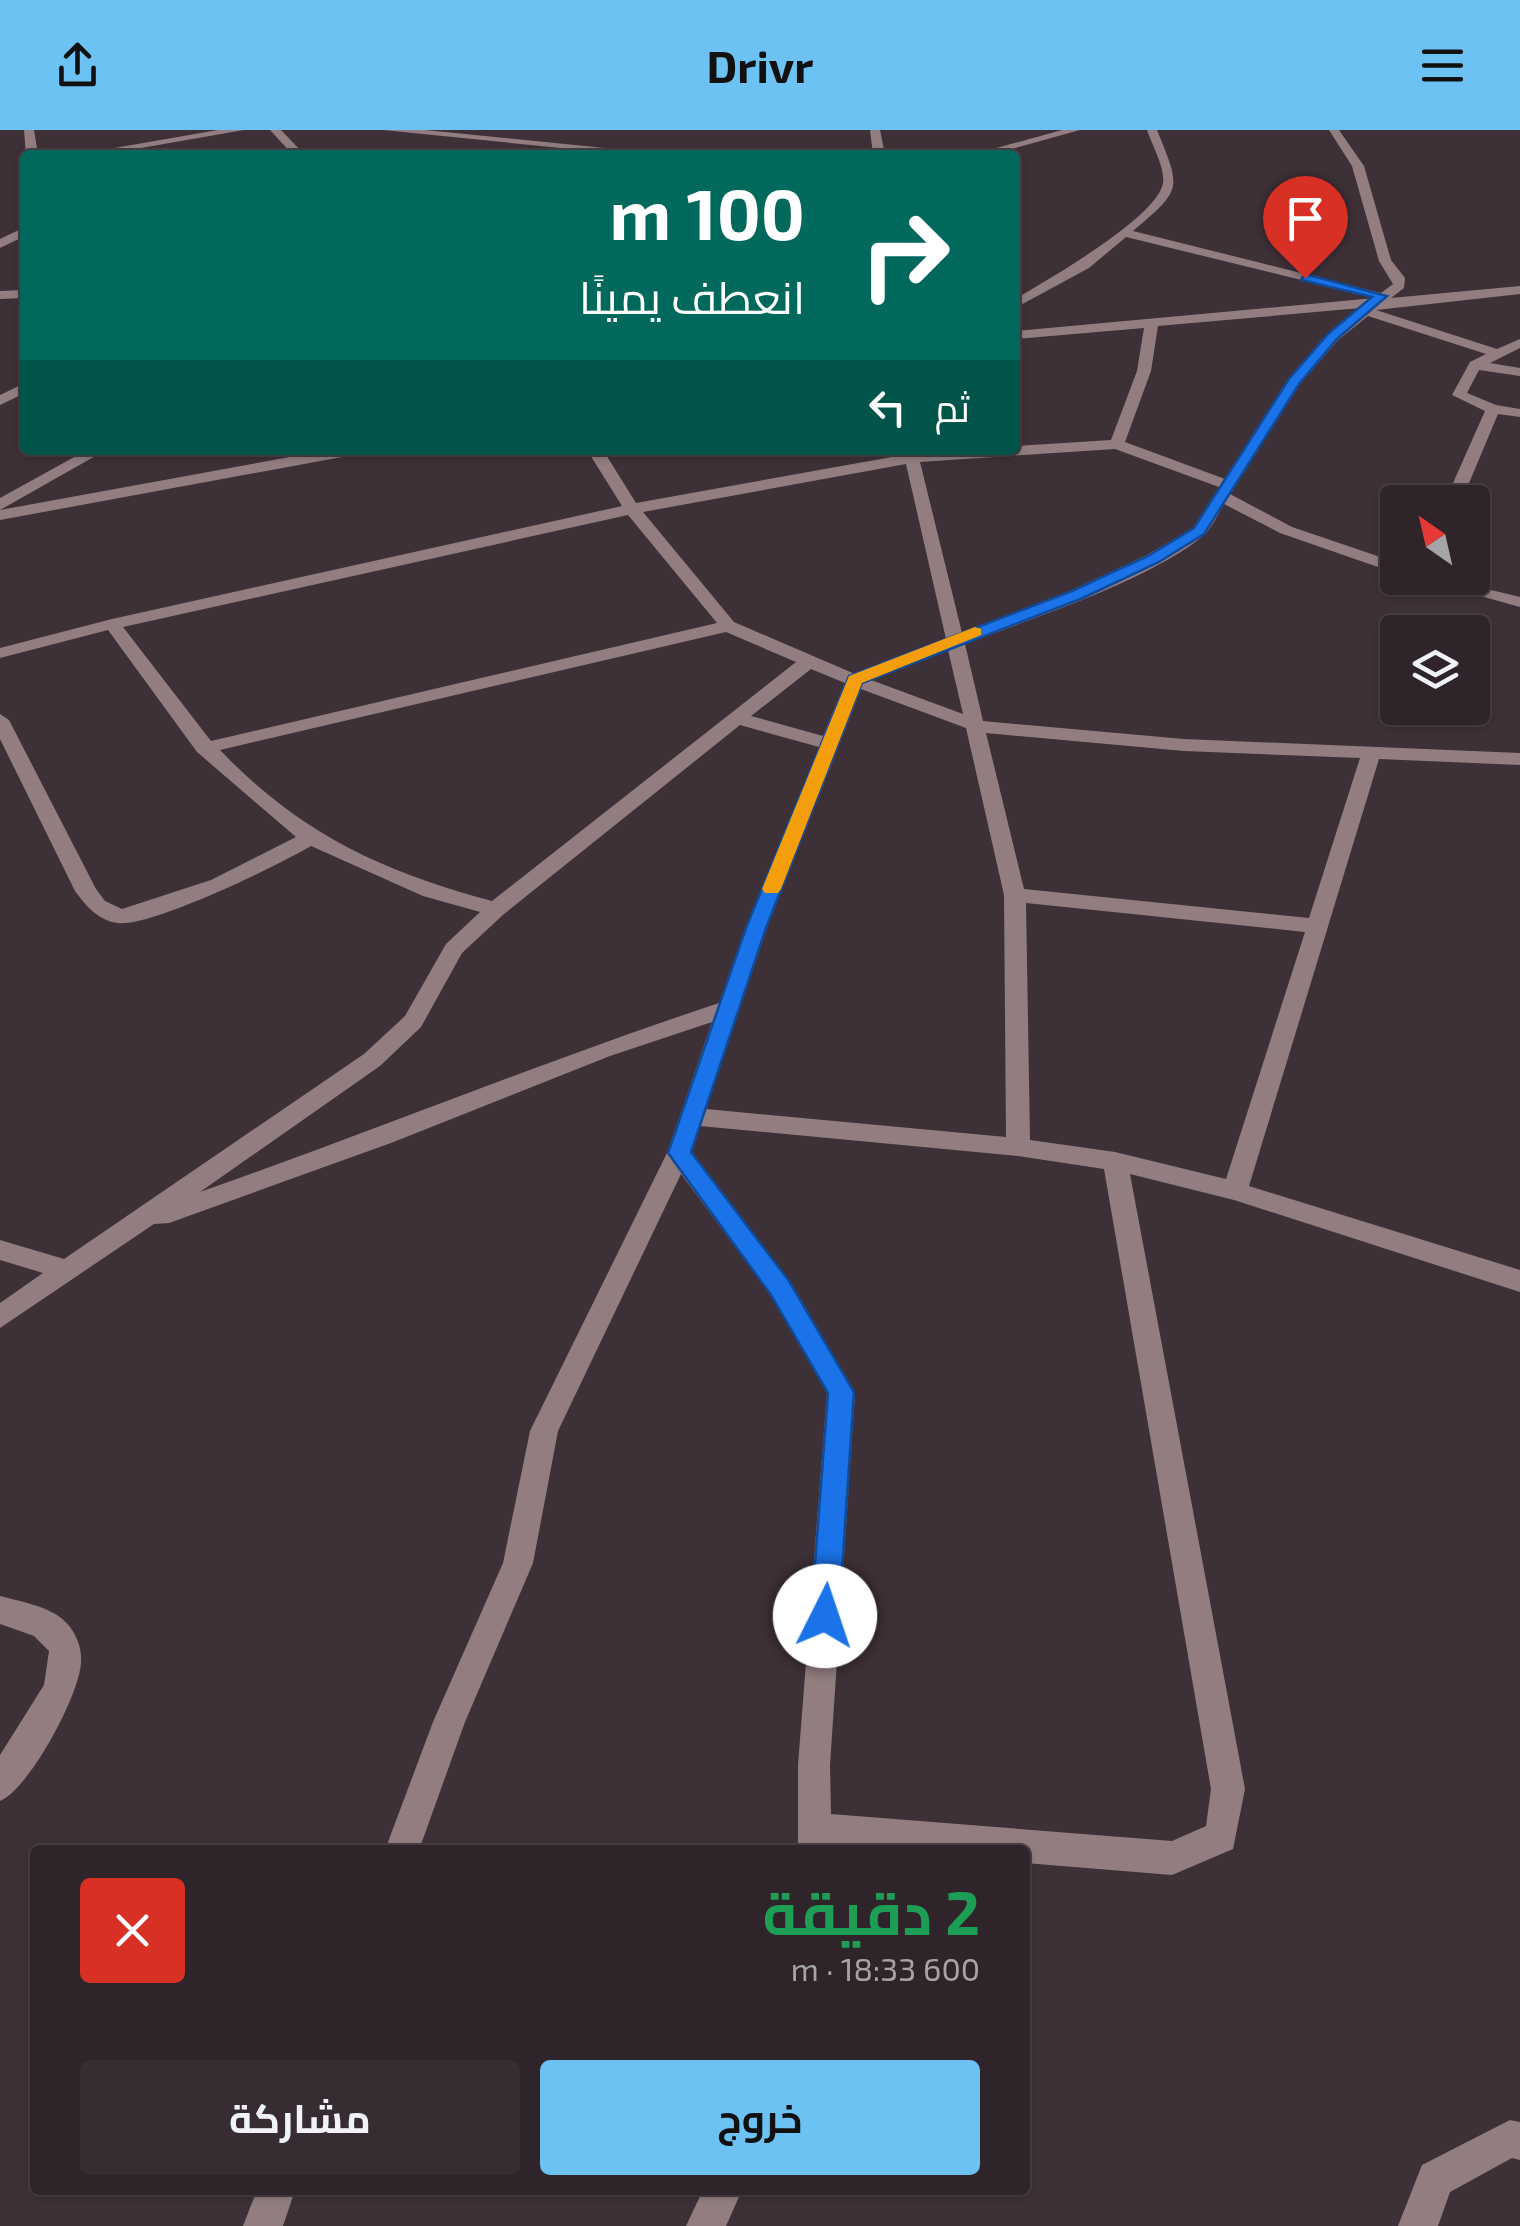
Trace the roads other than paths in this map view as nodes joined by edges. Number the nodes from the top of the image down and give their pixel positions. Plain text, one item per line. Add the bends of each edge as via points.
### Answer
1 (238, 130) edge
2 (275, 130) edge
3 (388, 130) edge
4 (1031, 130) edge
5 (1075, 130) edge
6 (1152, 130) edge
7 (1334, 130) edge
8 (1048, 137) junction
9 (497, 140) junction
10 (112, 150) edge
11 (294, 150) edge
12 (480, 150) edge
13 (636, 150) edge
14 (997, 150) edge
15 (1127, 233) junction
16 (1520, 290) edge
17 (1020, 301) edge
18 (1374, 302) junction
19 (1151, 325) junction
20 (1020, 335) edge
21 (1520, 344) edge
22 (1496, 354) junction
23 (1475, 365) junction
24 (1520, 372) edge
25 (1493, 409) junction
26 (1520, 412) edge
27 (1117, 444) junction
28 (1020, 449) edge
29 (89, 455) edge
30 (325, 455) edge
31 (598, 455) edge
32 (906, 455) edge
33 (911, 455) edge
34 (1463, 485) edge
35 (1226, 492) junction
36 (0, 505) edge
37 (632, 509) junction
38 (0, 515) edge
39 (1380, 563) edge
40 (1490, 594) edge
41 (1520, 602) edge
42 (112, 624) junction
43 (728, 626) junction
44 (954, 641) junction
45 (0, 653) edge
46 (808, 662) junction
47 (855, 680) junction
48 (739, 719) junction
49 (0, 720) edge
50 (977, 726) junction
51 (829, 744) junction
52 (204, 748) junction
53 (1371, 753) junction
54 (1520, 759) edge
55 (310, 838) junction
56 (1016, 894) junction
57 (496, 909) junction
58 (1319, 926) junction
59 (729, 1008) junction
60 (693, 1117) junction
61 (1018, 1147) junction
62 (679, 1153) junction
63 (1115, 1161) junction
64 (1235, 1191) junction
65 (128, 1228) junction
66 (0, 1250) edge
67 (67, 1270) junction
68 (1520, 1281) edge
69 (0, 1317) edge
70 (0, 1610) edge
71 (0, 1784) edge
72 (815, 1839) edge
73 (404, 1845) edge
74 (928, 1845) edge
75 (1030, 1850) edge
76 (1520, 2141) edge
77 (274, 2195) edge
78 (721, 2195) edge
79 (263, 2226) edge
80 (706, 2226) edge
81 (1418, 2226) edge

1 - 10 street
2 - 11 street
3 - 9 street
4 - 8 street
5 - 8 street
6 - 15 street via 1169,187
7 - 18 street via 1358,166 1386,262 1398,278
8 - 14 street
9 - 12 street
9 - 13 street
15 - 17 street
15 - 18 street
16 - 18 street
18 - 19 street
18 - 22 street
18 - 35 street via 1294,382
19 - 20 street
19 - 27 street via 1138,392
21 - 22 street
22 - 23 street
23 - 24 street
23 - 25 street via 1459,395
25 - 26 street
25 - 34 street
27 - 28 street
27 - 35 street
29 - 36 street
30 - 38 street
31 - 37 street
32 - 37 street
33 - 44 street
35 - 39 street via 1286,530
35 - 44 street via 1199,531 1153,559
37 - 42 street
37 - 43 street
40 - 41 street
42 - 45 street
42 - 52 street
43 - 46 street
43 - 52 street
44 - 47 street
44 - 50 street
46 - 47 street
46 - 48 street
47 - 50 street
47 - 51 street
48 - 51 street
48 - 57 street
49 - 55 street via 86,891 97,906 120,917 185,897
50 - 53 street
50 - 56 street
51 - 59 street
52 - 55 street
53 - 54 street
53 - 58 street
55 - 57 street via 430,891
56 - 58 street
56 - 61 street
57 - 65 street via 454,949 413,1021 372,1060
58 - 64 street
59 - 60 street
59 - 65 street
60 - 61 street
60 - 62 street
61 - 63 street
62 - 72 street via 780,1288 841,1392 814,1765
62 - 73 street via 544,1432 518,1563
63 - 64 street
63 - 75 street via 1228,1788 1221,1837 1172,1858
64 - 68 street
65 - 67 street
66 - 67 street
67 - 69 street
70 - 71 street via 57,1634 70,1658 65,1681
72 - 74 street
76 - 81 street via 1510,2138 1436,2178
77 - 79 street
78 - 80 street

